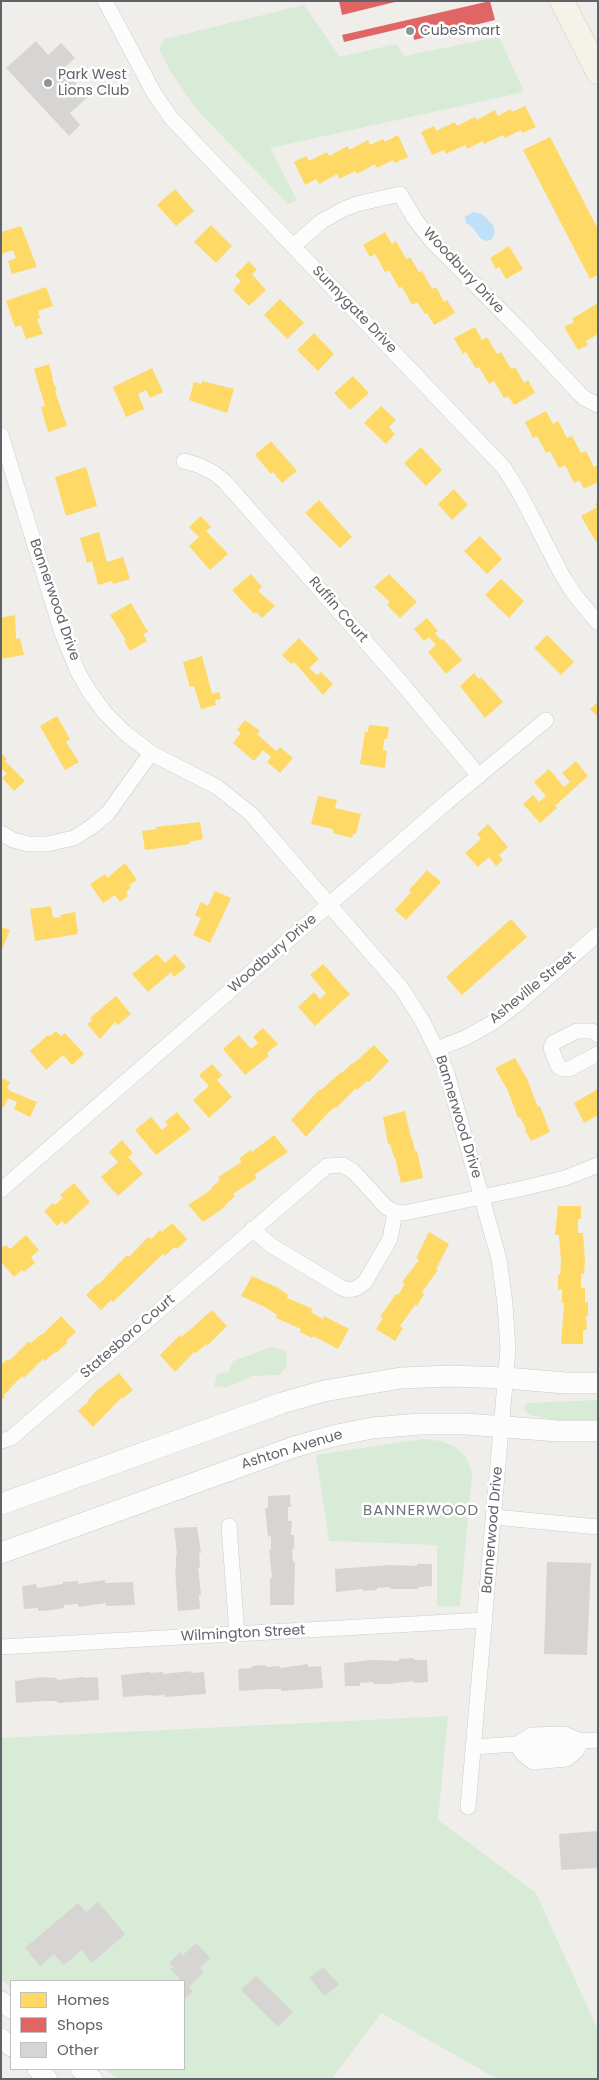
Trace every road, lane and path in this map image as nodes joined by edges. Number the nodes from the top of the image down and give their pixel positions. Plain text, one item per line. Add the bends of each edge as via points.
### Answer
1 (105, 1) edge
2 (562, 1) edge
3 (598, 72) edge
4 (293, 246) junction
5 (598, 405) edge
6 (1, 435) edge
7 (184, 461) dead end
8 (598, 623) edge
9 (546, 720) dead end
10 (151, 753) junction
11 (479, 776) junction
12 (1, 833) edge
13 (329, 905) junction
14 (598, 934) edge
15 (598, 1035) edge
16 (437, 1049) junction
17 (598, 1054) edge
18 (598, 1165) edge
19 (1, 1190) edge
20 (482, 1197) junction
21 (396, 1212) junction
22 (252, 1230) junction
23 (506, 1378) junction
24 (598, 1383) edge
25 (502, 1426) junction
26 (598, 1431) edge
27 (1, 1442) edge
28 (1, 1504) edge
29 (494, 1516) junction
30 (229, 1526) dead end
31 (598, 1527) edge
32 (1, 1553) edge
33 (485, 1620) junction
34 (237, 1634) junction
35 (1, 1648) edge
36 (598, 1740) edge
37 (581, 1741) junction
38 (517, 1744) junction
39 (474, 1747) junction
40 (468, 1807) dead end
41 (37, 2070) edge
42 (81, 2070) edge
43 (48, 2079) edge
44 (92, 2079) edge

1 - 4 street, Sunnygate Drive via 163,108
2 - 3 main road
4 - 5 street, Woodbury Drive via 322,221 344,210 400,194 431,240 578,394
4 - 8 street, Sunnygate Drive via 504,468 566,581
6 - 10 street, Bannerwood Drive via 62,633 78,672 105,713
7 - 11 street, Ruffin Court via 206,469 225,482
9 - 11 street, Woodbury Drive
10 - 12 street via 108,813 74,838 28,844
10 - 13 street, Bannerwood Drive via 237,801
11 - 13 street, Woodbury Drive
13 - 16 street, Bannerwood Drive via 402,989
13 - 19 street, Woodbury Drive
14 - 16 street, Asheville Street via 492,1023
15 - 17 street via 584,1029 577,1030 553,1043 551,1048 558,1066 563,1069
16 - 20 street, Bannerwood Drive via 446,1070
18 - 20 street via 565,1178
20 - 21 street via 410,1213
20 - 23 street, Bannerwood Drive via 499,1259 506,1304
21 - 22 street, Statesboro Court via 386,1207 353,1171 334,1164 327,1166
21 - 22 street via 390,1239 365,1282 349,1290 272,1246
22 - 27 street, Statesboro Court via 12,1438
23 - 24 main road
23 - 25 street, Bannerwood Drive
23 - 28 main road via 401,1378 324,1391 282,1403
25 - 26 main road, Ashton Avenue
25 - 29 street, Bannerwood Drive
25 - 32 main road, Ashton Avenue via 420,1424 372,1428 333,1436 294,1447
29 - 31 street
29 - 33 street, Bannerwood Drive
30 - 34 street
33 - 34 street, Wilmington Street
33 - 39 street, Bannerwood Drive
34 - 35 street, Wilmington Street
36 - 37 street
37 - 38 street via 564,1734 532,1735
37 - 38 street via 568,1759 533,1762
38 - 39 street
39 - 40 street, Bannerwood Drive
41 - 43 street
42 - 44 street

